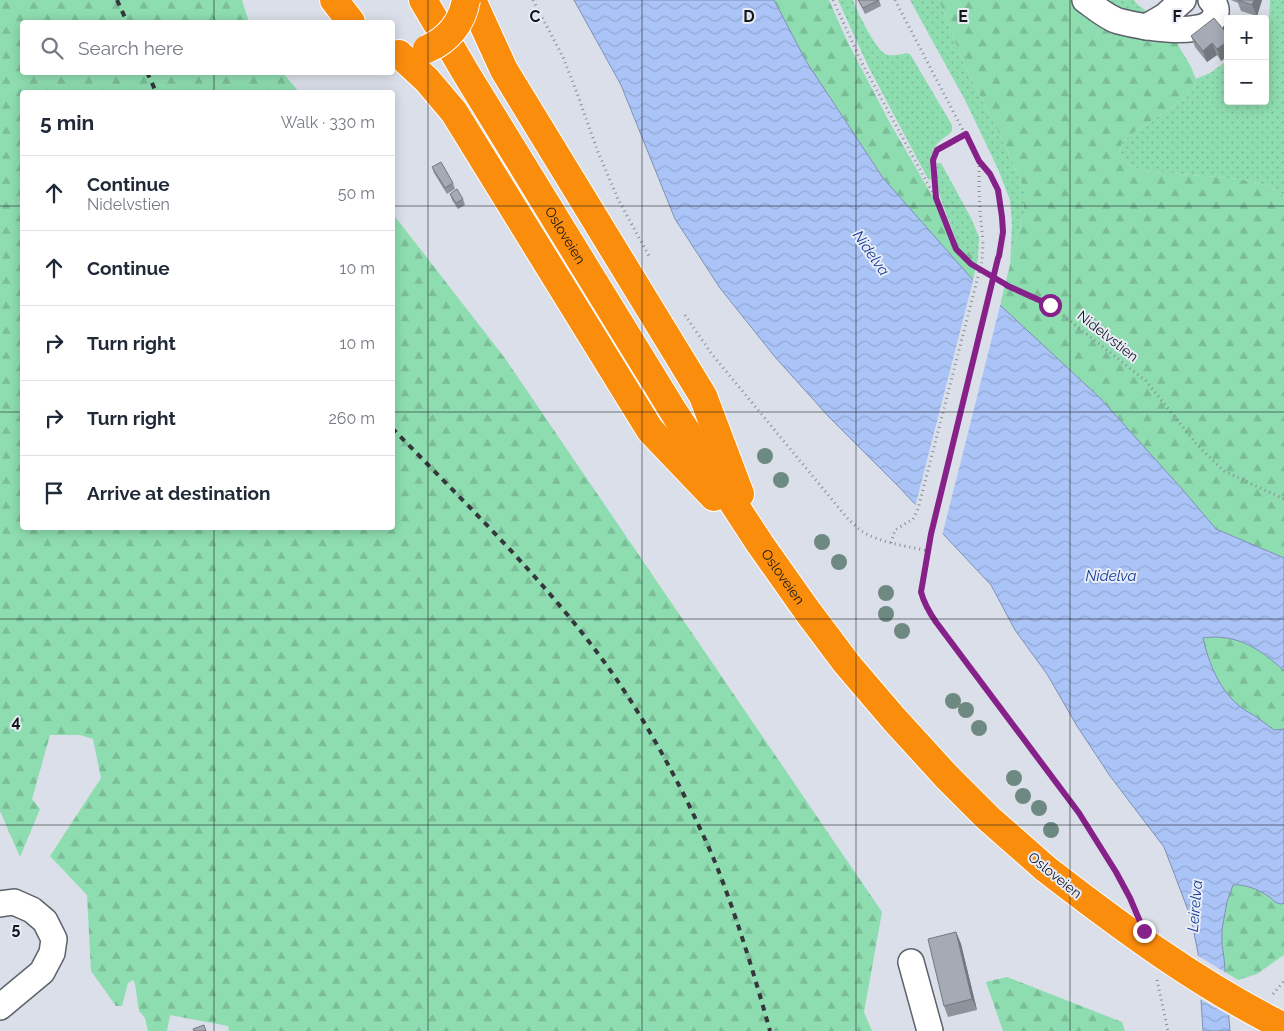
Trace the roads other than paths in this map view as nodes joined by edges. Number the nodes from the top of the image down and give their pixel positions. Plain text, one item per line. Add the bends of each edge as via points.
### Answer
1 (334, 0) edge
2 (423, 0) edge
3 (466, 0) edge
4 (472, 0) edge
5 (1086, 0) edge
6 (1183, 0) edge
7 (1211, 0) edge
8 (349, 20) edge
9 (1146, 27) junction
10 (396, 53) edge
11 (760, 544) junction
12 (0, 904) edge
13 (910, 962) dead end
14 (0, 1007) edge
15 (1284, 1026) edge
16 (930, 1031) edge

1 - 8 highway
2 - 11 highway, Osloveien via 664,397
3 - 10 highway, bridge via 449,36 437,45 412,54
4 - 11 highway via 504,70 703,396
5 - 9 street via 1116,20
6 - 9 street
7 - 9 street via 1215,5 1215,17 1202,28
10 - 11 highway via 427,80 454,112 650,430
11 - 15 highway, Osloveien, bridge via 847,664 947,777 988,818 1046,869 1175,964
12 - 14 street via 14,902 32,910 45,921 54,939 52,953 42,972
13 - 16 street

